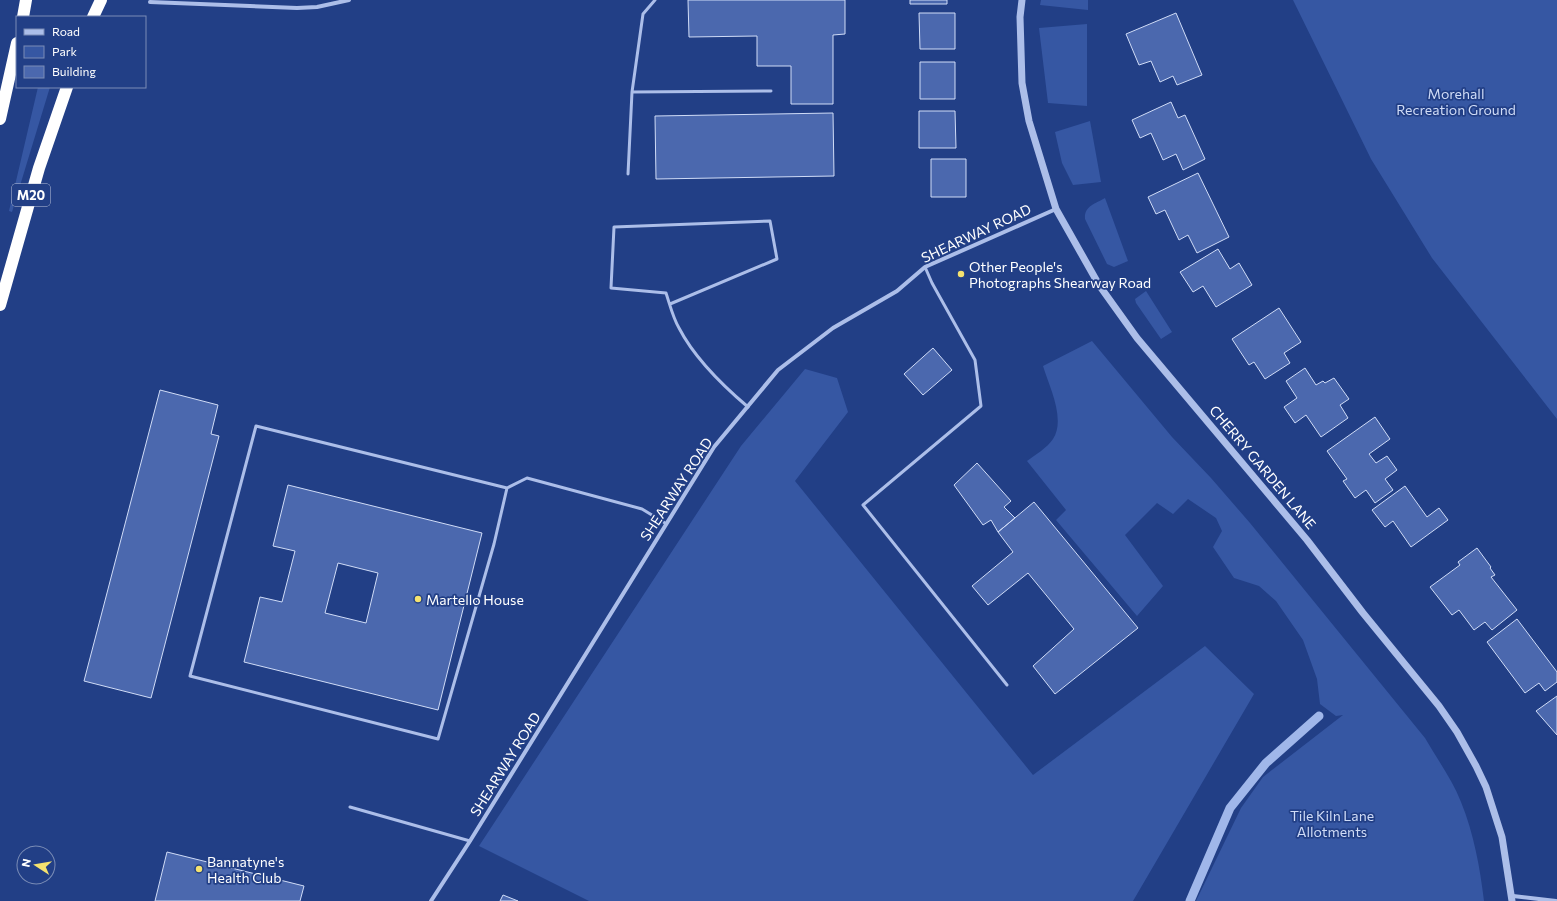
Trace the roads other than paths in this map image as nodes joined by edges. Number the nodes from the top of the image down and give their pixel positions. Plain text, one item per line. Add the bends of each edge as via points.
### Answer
1 (26, 0) edge
2 (101, 0) edge
3 (348, 0) edge
4 (655, 0) edge
5 (1022, 0) edge
6 (150, 2) dead end
7 (22, 16) edge
8 (93, 16) edge
9 (16, 47) edge
10 (68, 88) edge
11 (771, 91) dead end
12 (632, 92) junction
13 (0, 119) edge
14 (628, 174) dead end
15 (1056, 209) junction
16 (925, 267) junction
17 (670, 304) junction
18 (0, 305) edge
19 (748, 407) junction
20 (507, 488) junction
21 (665, 523) junction
22 (1007, 685) dead end
23 (350, 807) dead end
24 (470, 841) junction
25 (1512, 899) edge
26 (431, 901) edge
27 (1556, 901) edge

1 - 7 highway
2 - 8 highway
3 - 6 street via 317,7 297,8
4 - 12 lane via 643,14
5 - 15 street, CHERRY GARDEN LANE via 1022,83 1029,121
9 - 13 highway
10 - 18 highway, M20 via 39,168
11 - 12 lane
12 - 14 lane
15 - 16 street, SHEARWAY ROAD
15 - 25 street, CHERRY GARDEN LANE via 1099,285 1137,338 1308,540 1451,722 1486,787 1502,837
16 - 19 street, SHEARWAY ROAD via 897,291 833,328 778,370
16 - 22 lane via 975,360 981,406 863,505
17 - 17 lane via 666,294 611,288 614,227 770,221 777,260
17 - 19 lane via 679,328 698,356 727,389
19 - 21 street, SHEARWAY ROAD via 714,448 678,507
20 - 20 lane via 494,544 438,739 190,676 256,426
20 - 21 lane via 527,478 642,509
21 - 24 street, SHEARWAY ROAD
23 - 24 lane
24 - 26 street, SHEARWAY ROAD
25 - 27 street, CHERRY GARDEN LANE

